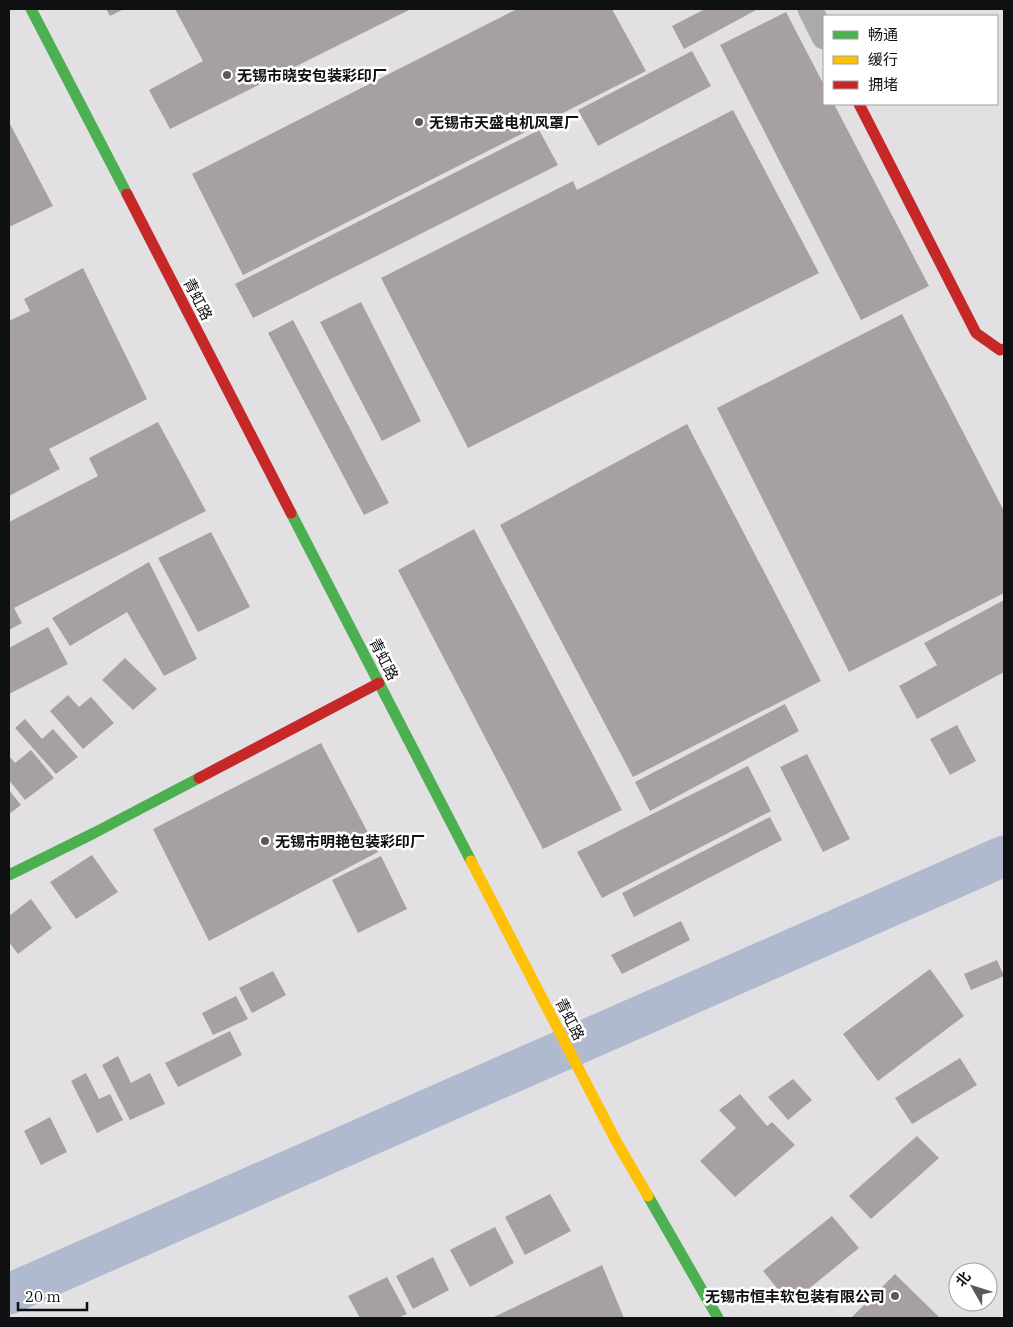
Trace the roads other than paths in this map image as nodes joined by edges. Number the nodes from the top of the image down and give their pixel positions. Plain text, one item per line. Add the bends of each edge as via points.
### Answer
1 (31, 9) edge
2 (810, 9) edge
3 (823, 35) edge
4 (860, 105) edge
5 (1004, 349) edge
6 (379, 683) junction
7 (9, 875) edge
8 (718, 1318) edge

1 - 6 street, 青虹路
2 - 3 street
4 - 5 street via 976,332 1000,350
6 - 7 street
6 - 8 street, 青虹路 via 607,1124

